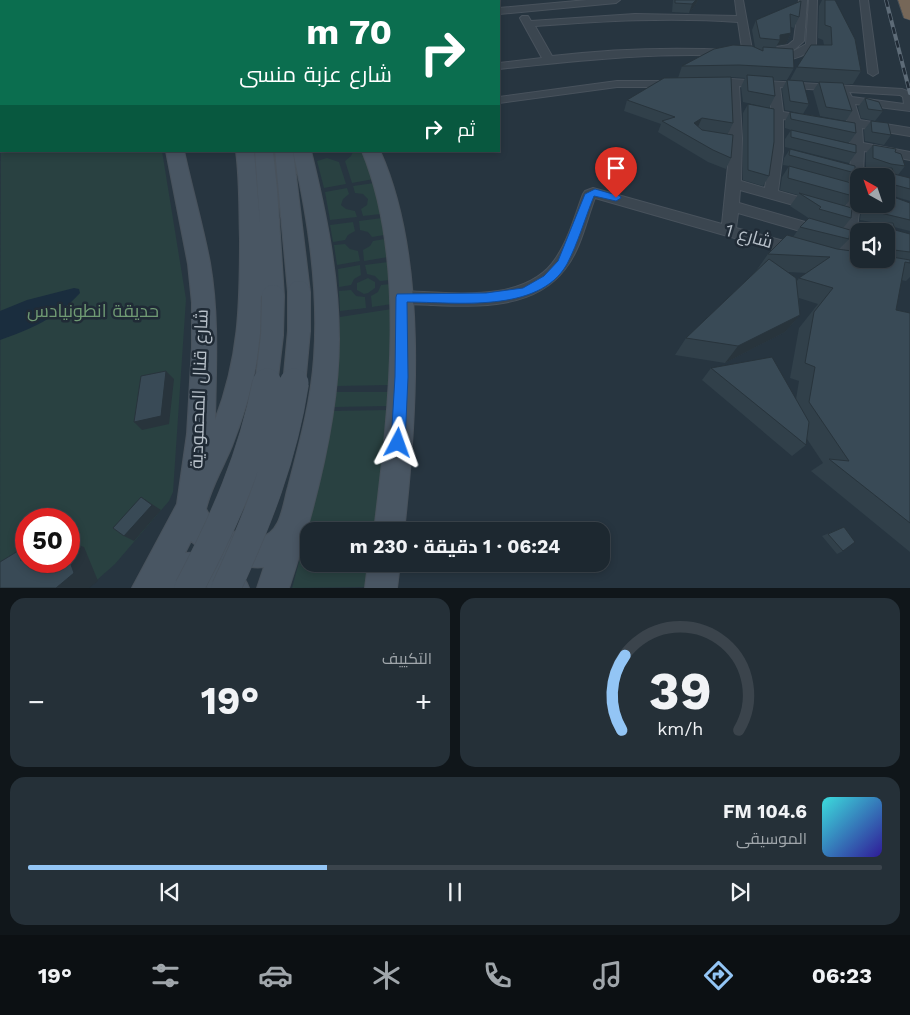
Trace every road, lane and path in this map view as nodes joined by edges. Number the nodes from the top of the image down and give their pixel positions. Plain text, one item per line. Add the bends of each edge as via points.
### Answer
1 (616, 0) edge
2 (738, 0) edge
3 (803, 0) edge
4 (813, 0) edge
5 (864, 0) edge
6 (906, 0) edge
7 (520, 10) junction
8 (500, 11) edge
9 (910, 15) edge
10 (741, 19) junction
11 (529, 24) junction
12 (753, 51) junction
13 (547, 57) junction
14 (500, 61) edge
15 (500, 66) edge
16 (873, 73) dead end
17 (733, 82) junction
18 (684, 84) edge
19 (699, 84) edge
20 (774, 84) junction
21 (845, 94) junction
22 (500, 100) edge
23 (910, 104) edge
24 (736, 106) junction
25 (811, 107) junction
26 (910, 108) edge
27 (778, 114) junction
28 (838, 125) edge
29 (855, 125) junction
30 (778, 132) junction
31 (910, 132) edge
32 (793, 136) edge
33 (720, 138) edge
34 (736, 141) junction
35 (854, 149) junction
36 (175, 152) edge
37 (245, 152) edge
38 (264, 152) edge
39 (284, 152) edge
40 (302, 152) edge
41 (371, 152) edge
42 (910, 156) edge
43 (842, 168) edge
44 (856, 168) edge
45 (775, 169) junction
46 (850, 170) edge
47 (790, 173) edge
48 (735, 184) junction
49 (839, 186) edge
50 (850, 191) edge
51 (772, 194) junction
52 (732, 206) junction
53 (825, 208) edge
54 (853, 213) edge
55 (728, 230) junction
56 (847, 240) junction
57 (813, 255) edge
58 (850, 261) edge
59 (286, 294) junction
60 (401, 297) junction
61 (191, 509) junction
62 (389, 522) edge
63 (291, 532) junction
64 (383, 572) edge
65 (151, 583) edge
66 (189, 588) edge
67 (226, 588) edge
68 (233, 588) edge
69 (273, 588) edge
70 (381, 588) edge

1 - 7 street
2 - 10 street
3 - 12 street via 799,41 791,47
4 - 12 street via 811,45 807,50 787,56
5 - 16 street
6 - 9 highway
7 - 8 street
7 - 11 street
10 - 11 street via 638,17
10 - 12 street
11 - 13 street
12 - 13 street via 640,51
13 - 14 street
13 - 15 street
17 - 19 street
17 - 20 street
17 - 24 street
18 - 22 street via 617,84
20 - 25 street
20 - 27 street
21 - 23 street via 903,92 908,94
21 - 25 street
21 - 26 street
21 - 29 street
24 - 27 street
24 - 34 street
25 - 27 street
27 - 30 street
28 - 29 street
29 - 31 street
29 - 35 street
30 - 32 street
30 - 45 street via 781,152
33 - 34 street
34 - 48 street
35 - 42 street
35 - 44 street
36 - 61 main road, شارع قنال المحمودية via 199,264 203,303 201,434
37 - 61 main road via 249,191 250,332 231,414
38 - 59 main road
39 - 59 main road
40 - 63 main road via 322,268 327,351 318,423
41 - 60 main road via 389,206
43 - 46 street
45 - 47 street
45 - 51 street
48 - 51 street
48 - 52 street
49 - 50 street
51 - 53 street
52 - 55 street
52 - 56 street
54 - 56 street
55 - 57 street, شارع 1
55 - 60 street, شارع 1 via 598,193 590,194 562,263 538,286 500,297
56 - 58 street via 839,260
59 - 66 main road, bridge via 252,446 222,525
59 - 67 main road, bridge via 301,322 294,395 284,438 258,516
60 - 62 main road via 400,406
61 - 63 main road via 197,525 209,537 249,551 273,549
61 - 65 main road
63 - 69 main road
64 - 70 main road
65 - 68 main road via 169,572 199,567 226,578

